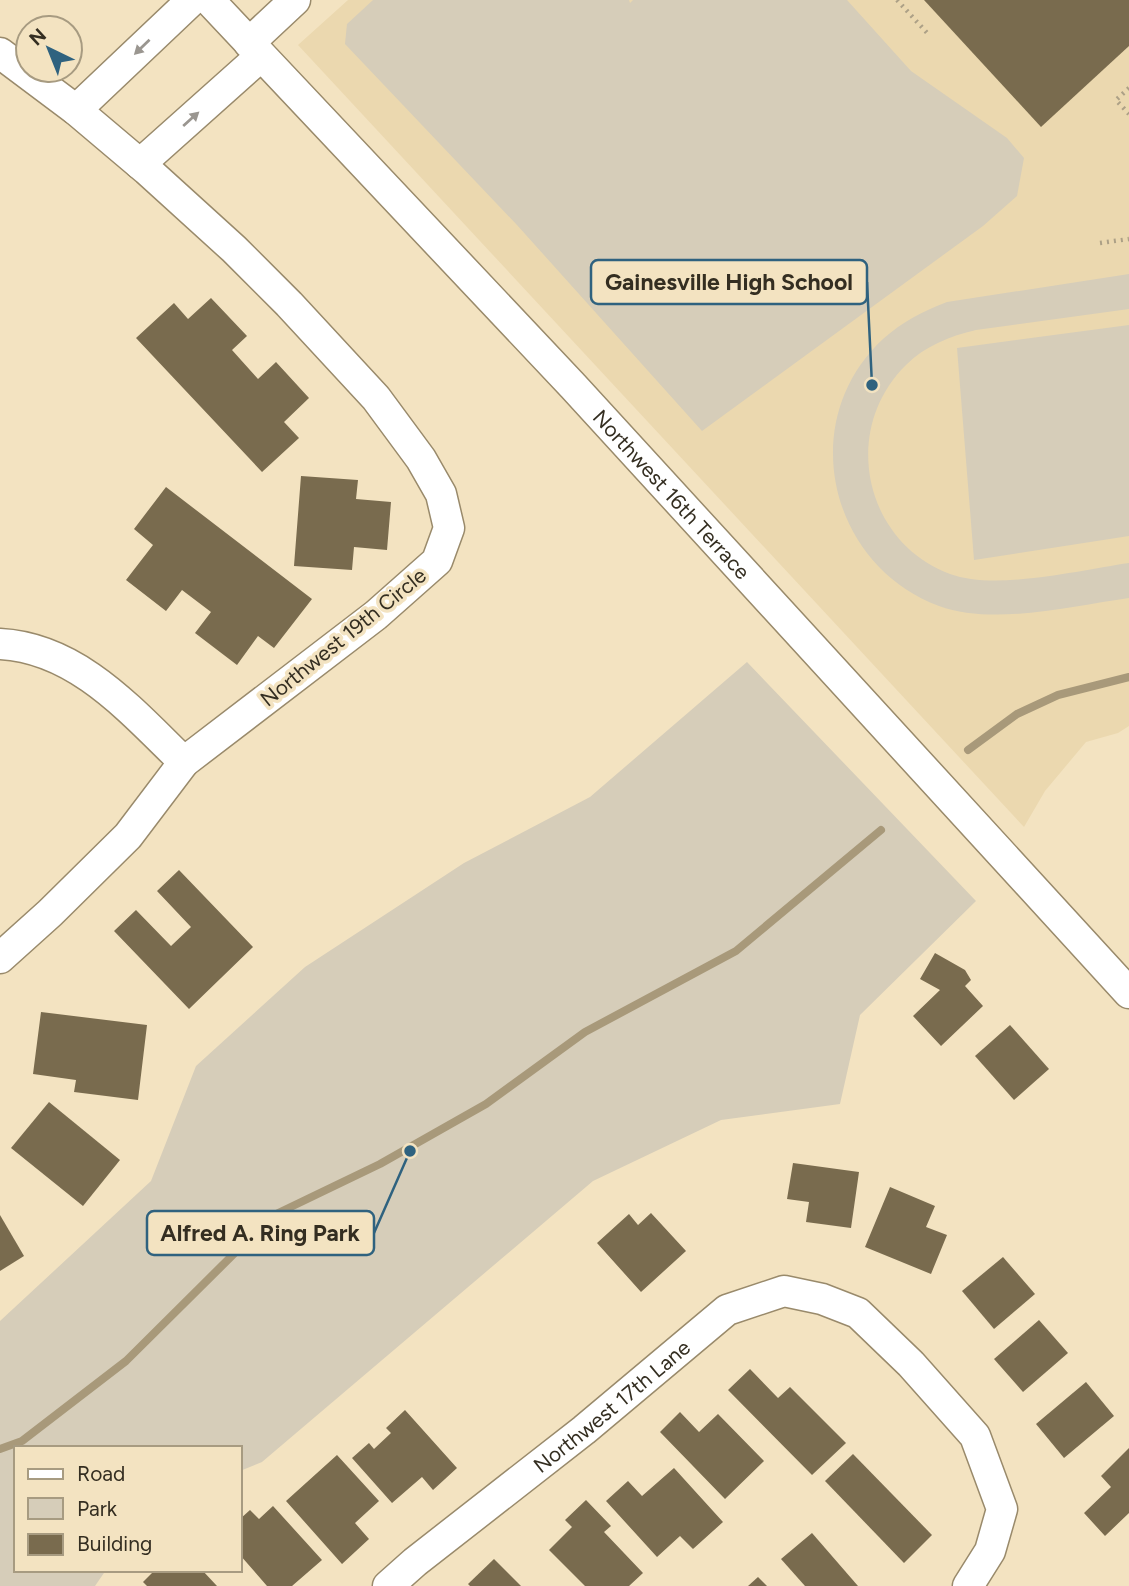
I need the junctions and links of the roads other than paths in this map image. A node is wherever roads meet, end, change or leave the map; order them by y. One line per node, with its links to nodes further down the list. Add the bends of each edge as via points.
1 (192, 0): 6 (street, one-way to 6)
2 (208, 0): 4 (street, Northwest 16th Terrace)
3 (295, 0): 4 (street)
4 (255, 50): 7 (street, one-way to 4); 11 (street, Northwest 16th Terrace, via 573,386)
5 (0, 53): 6 (street, Northwest 19th Circle)
6 (76, 110): 7 (street, Northwest 19th Circle)
7 (140, 164): 9 (street, Northwest 19th Circle, via 234,248 376,398 441,494 449,528 437,561)
8 (0, 644): 9 (street, via 54,656 102,684)
9 (184, 762): 10 (street, Northwest 19th Circle, via 128,835)
10 (0, 958)
11 (1129, 993)
12 (388, 1586): 13 (street, Northwest 17th Lane, via 727,1310 784,1291 858,1313 975,1436 1002,1509 990,1550)
13 (968, 1586)

